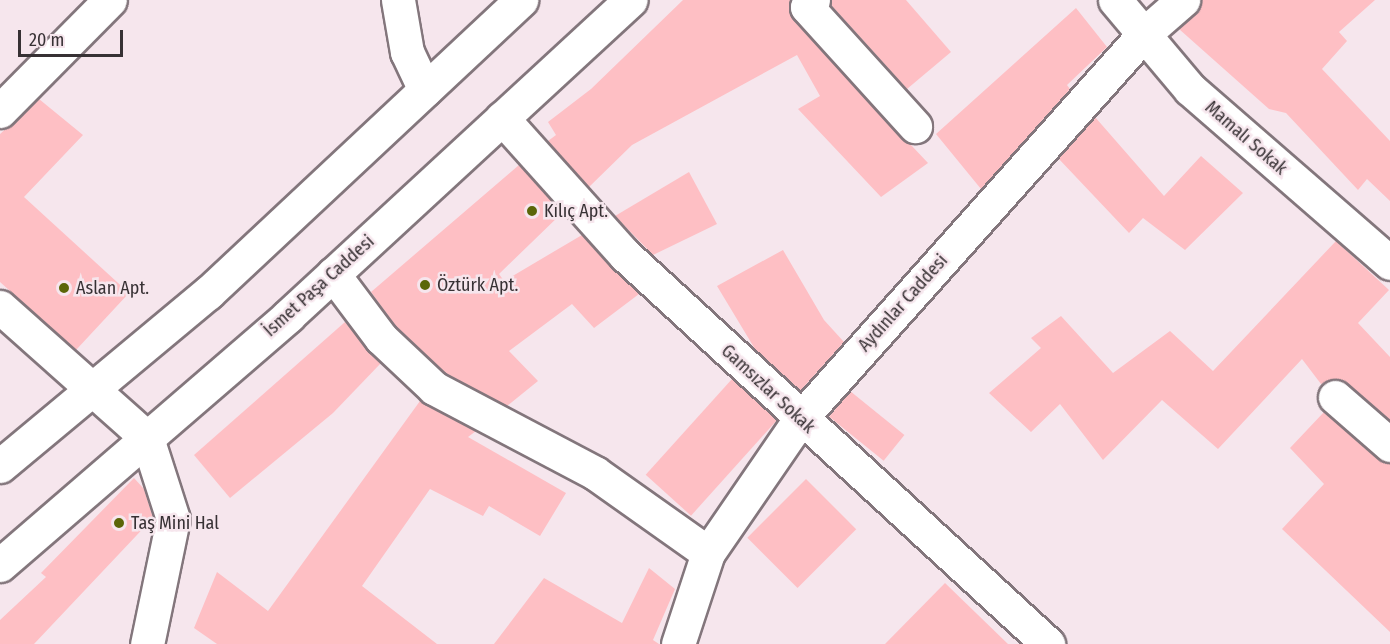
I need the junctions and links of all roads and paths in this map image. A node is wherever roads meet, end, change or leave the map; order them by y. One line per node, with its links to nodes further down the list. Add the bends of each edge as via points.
1 (110, 0): 10 (main road)
2 (398, 0): 9 (main road, via 407,52)
3 (521, 0): 9 (main road)
4 (631, 0): 11 (main road, İsmet Paşa Caddesi)
5 (813, 0): 12 (main road, via 807,7)
6 (1115, 0): 8 (main road, Mamalı Sokak)
7 (1184, 0): 8 (main road, Aydınlar Caddesi)
8 (1144, 34): 13 (main road, Mamalı Sokak, via 1190,89); 18 (main road, Aydınlar Caddesi)
9 (425, 90): 16 (main road, via 208,293)
10 (0, 111)
11 (502, 118): 14 (main road, İsmet Paşa Caddesi); 18 (main road, Gamsızlar Sokak, via 625,255)
12 (915, 126)
13 (1390, 263)
14 (333, 274): 19 (main road, İsmet Paşa Caddesi); 22 (main road, via 381,338 434,388 595,474)
15 (0, 307): 16 (main road)
16 (93, 389): 19 (main road); 21 (main road)
17 (1335, 397): 20 (main road)
18 (800, 419): 22 (main road, Aydınlar Caddesi); 26 (main road, Gamsızlar Sokak)
19 (147, 438): 23 (main road, İsmet Paşa Caddesi); 24 (main road, via 173,519)
20 (1390, 446)
21 (0, 466)
22 (708, 553): 25 (main road, Aydınlar Caddesi)
23 (0, 565)
24 (152, 643)
25 (678, 644)
26 (1048, 644)

